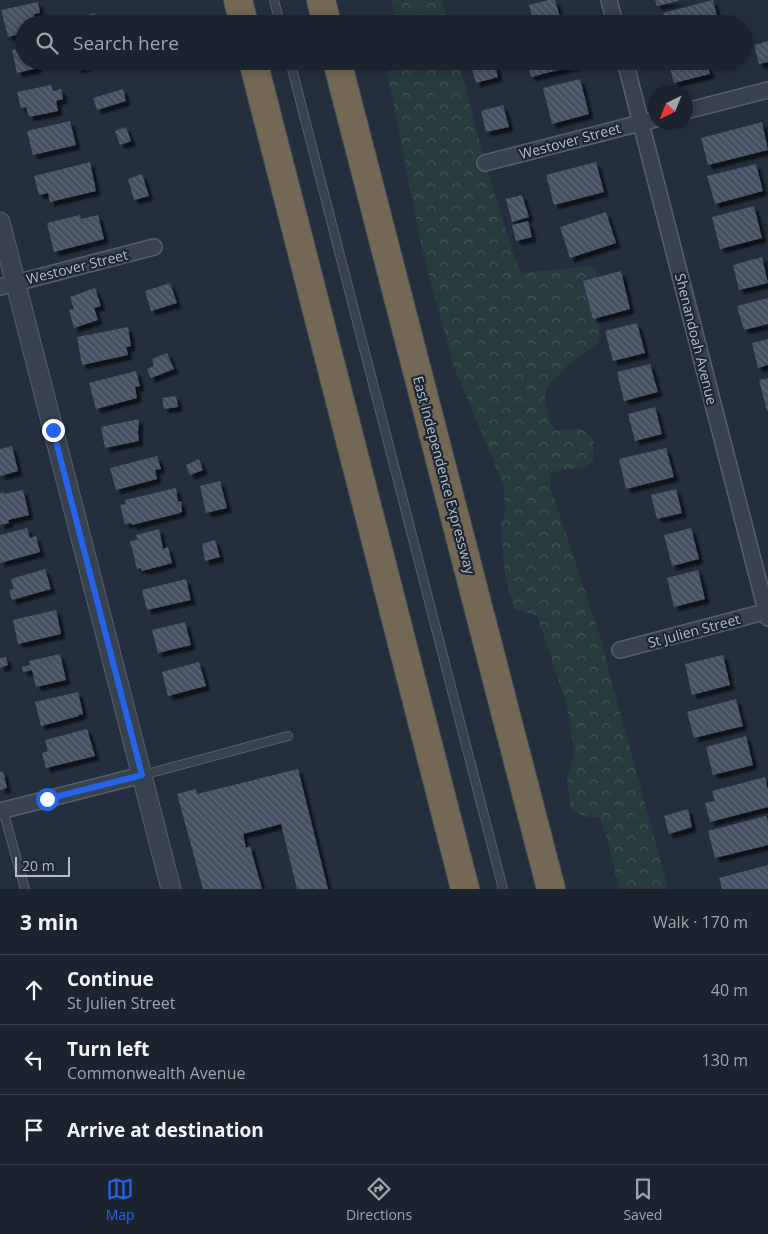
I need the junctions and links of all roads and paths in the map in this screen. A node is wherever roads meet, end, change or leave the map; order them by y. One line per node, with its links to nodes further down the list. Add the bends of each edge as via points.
1 (238, 0): 5 (highway)
2 (274, 0): 6 (lane)
3 (321, 0): 7 (highway)
4 (609, 0): 8 (street)
5 (242, 15)
6 (278, 15)
7 (325, 15)
8 (613, 15)
9 (256, 70): 28 (highway)
10 (292, 70): 29 (lane)
11 (339, 70): 30 (highway, East Independence Expressway)
12 (628, 70): 15 (street, Shenandoah Avenue)
13 (768, 90): 14 (street)
14 (693, 109)
15 (648, 121): 17 (street, Westover Street)
16 (650, 130): 21 (street, Shenandoah Avenue)
17 (485, 163)
18 (0, 222): 20 (street)
19 (154, 247): 20 (street, Westover Street)
20 (8, 285): 24 (street)
21 (768, 614): 22 (street, St Julien Street)
22 (620, 650)
23 (288, 736): 24 (lane)
24 (142, 775): 25 (street); 27 (street)
25 (2, 811): 26 (lane)
26 (25, 889)
27 (171, 889)
28 (465, 889)
29 (503, 889)
30 (551, 889)

